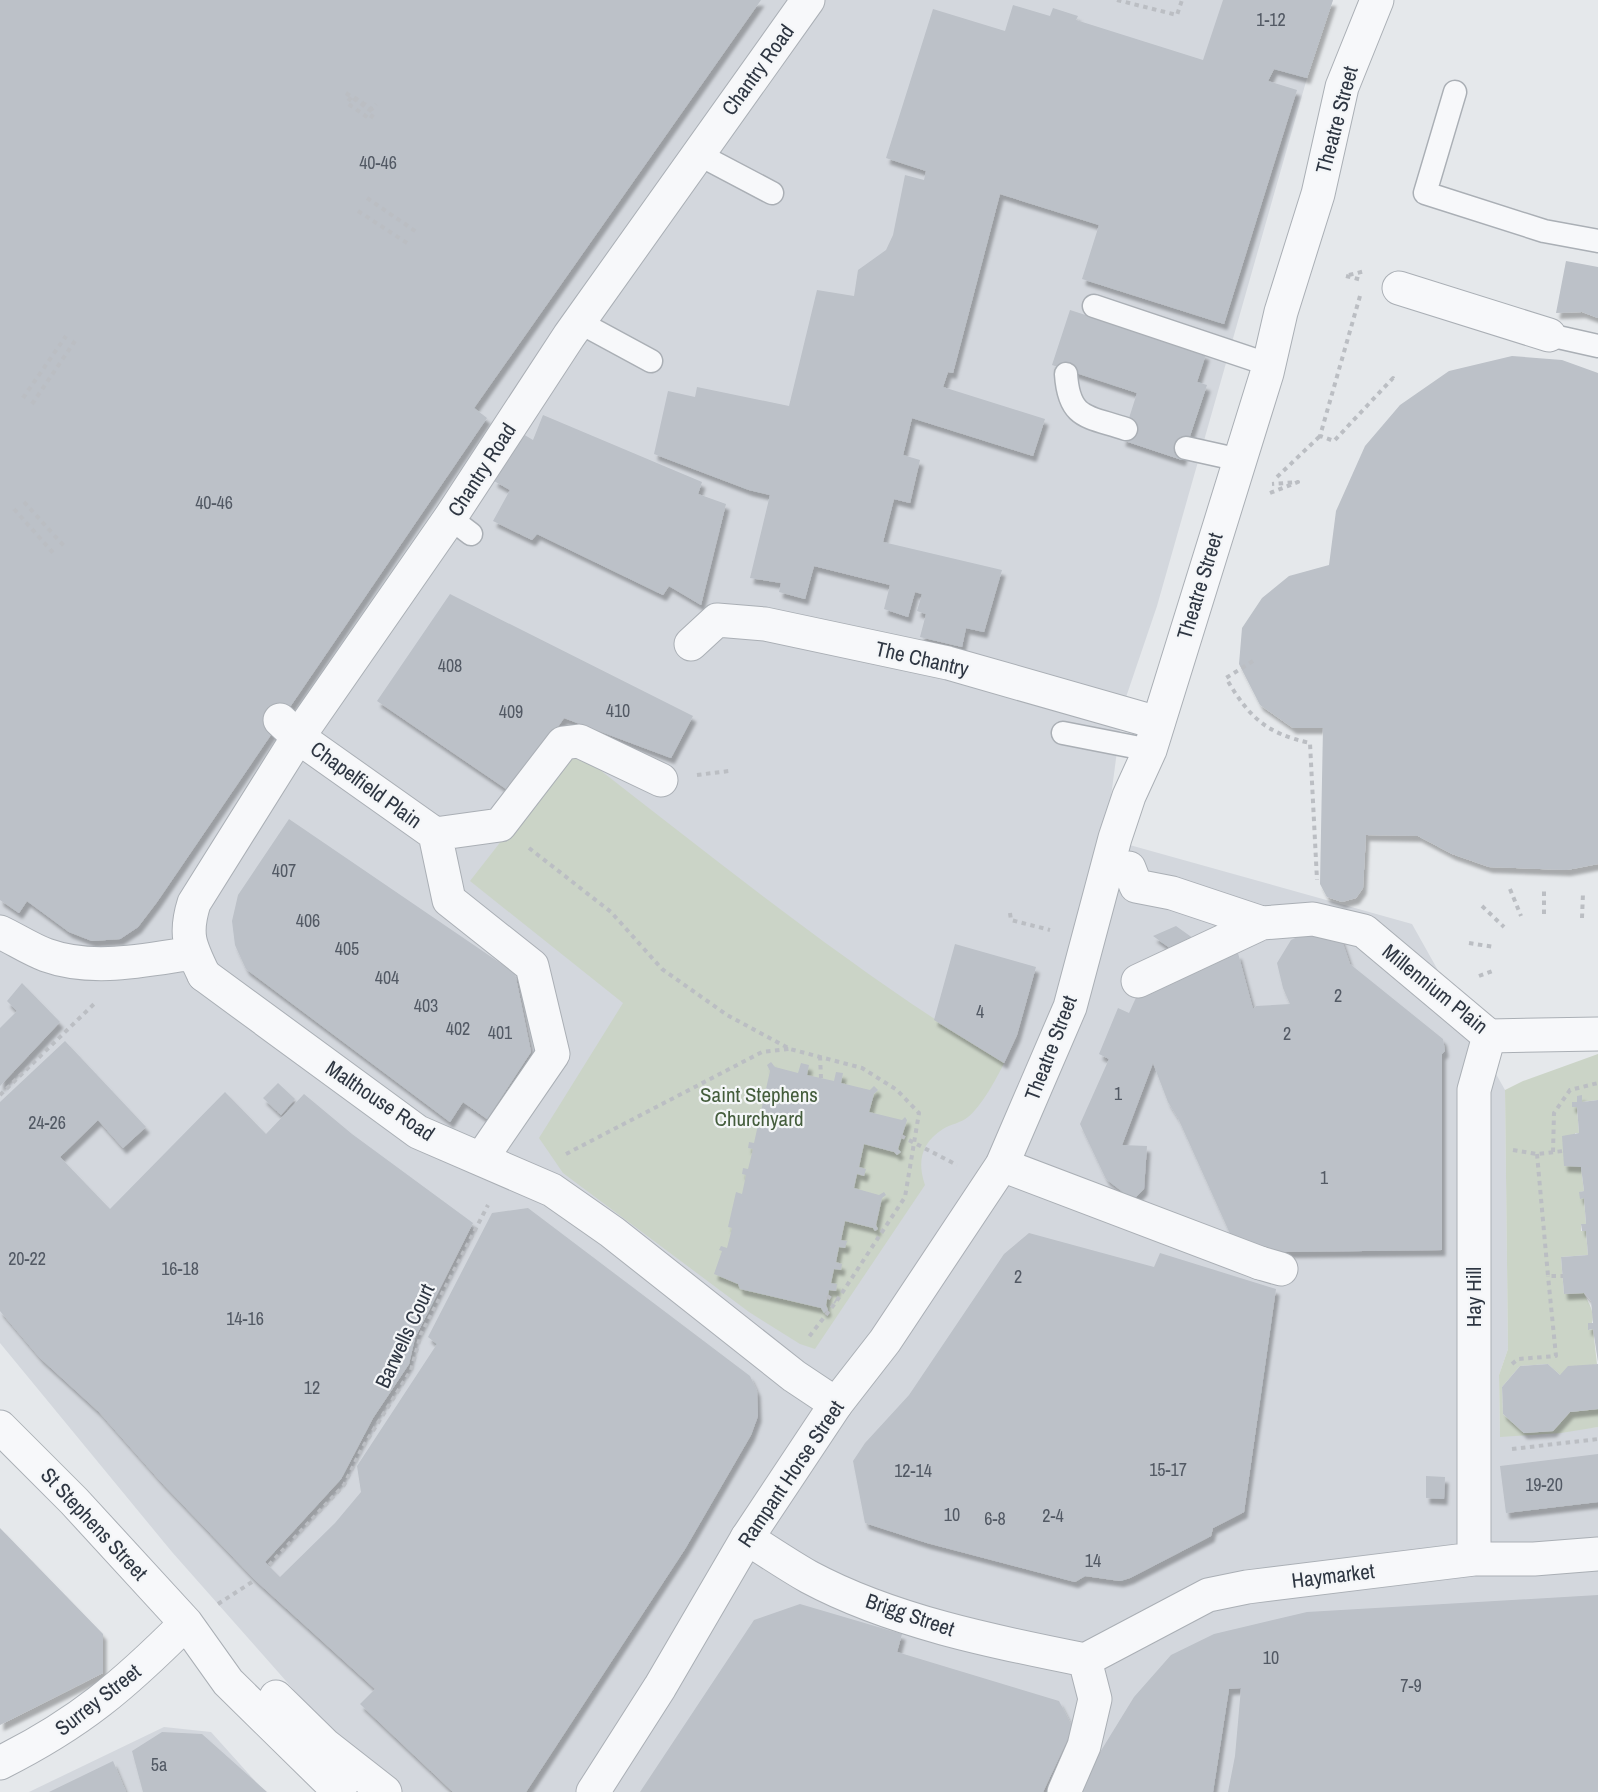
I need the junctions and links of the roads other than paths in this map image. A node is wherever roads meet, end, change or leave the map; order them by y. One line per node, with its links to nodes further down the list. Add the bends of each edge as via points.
1 (808, 0): 4 (street, Chantry Road)
2 (1377, 0): 13 (street, Theatre Street, via 1342,87 1318,194 1281,312)
3 (1455, 92): 6 (lane, via 1425,194 1544,231)
4 (698, 154): 5 (lane); 9 (street, Chantry Road)
5 (772, 193)
6 (1598, 241)
7 (1386, 278): 10 (street)
8 (1094, 306): 13 (lane)
9 (579, 322): 12 (lane); 19 (street, Chantry Road, via 461,526)
10 (1549, 335): 11 (lane)
11 (1598, 346)
12 (651, 361)
13 (1270, 365): 17 (street, Theatre Street)
14 (1065, 374): 15 (lane, via 1067,396 1078,413)
15 (1126, 429)
16 (1186, 448): 17 (lane)
17 (1240, 460): 21 (street, Theatre Street)
18 (691, 644): 21 (street, The Chantry, via 717,620 765,624 948,663)
19 (289, 728): 23 (street, Chapelfield Plain); 27 (street, Chantry Road, via 194,903 187,926)
20 (1064, 733): 21 (lane)
21 (1154, 736): 32 (street, Theatre Street, via 1115,838 1070,1007)
22 (661, 780): 23 (street, via 579,741 563,743 500,825)
23 (435, 834): 31 (street, via 449,900 532,966 554,1054)
24 (1129, 868): 25 (street, Millennium Plain, via 1136,886 1172,893)
25 (1262, 923): 28 (street, Millennium Plain); 30 (street, Millennium Plain, via 1316,912 1364,931)
26 (0, 932): 27 (street, via 46,955 80,963)
27 (199, 964): 31 (street, Malthouse Road, via 418,1132)
28 (1138, 981)
29 (1598, 1034): 30 (street, Millennium Plain)
30 (1489, 1036): 38 (street, Hay Hill, via 1474,1090)
31 (481, 1159): 34 (street, Malthouse Road, via 552,1191 612,1232 794,1376)
32 (997, 1175): 33 (street, via 1142,1231); 34 (street, Rampant Horse Street, via 885,1341)
33 (1270, 1266)
34 (836, 1404): 36 (street, Rampant Horse Street)
35 (0, 1427): 39 (street, St Stephens Street)
36 (747, 1538): 40 (street, Brigg Street, via 810,1577 883,1608 996,1643); 44 (street, Rampant Horse Street)
37 (1598, 1554): 38 (street, Haymarket)
38 (1474, 1560): 40 (street, Haymarket, via 1208,1595)
39 (186, 1623): 41 (street, Surrey Street, via 103,1701 43,1741); 42 (street, St Stephens Street, via 228,1682); 43 (street, St Stephens Street, via 244,1667 325,1744)
40 (1085, 1660): 45 (street, via 1095,1699 1084,1746)
41 (0, 1763)
42 (339, 1792)
43 (385, 1792)
44 (593, 1792)
45 (1064, 1792)

